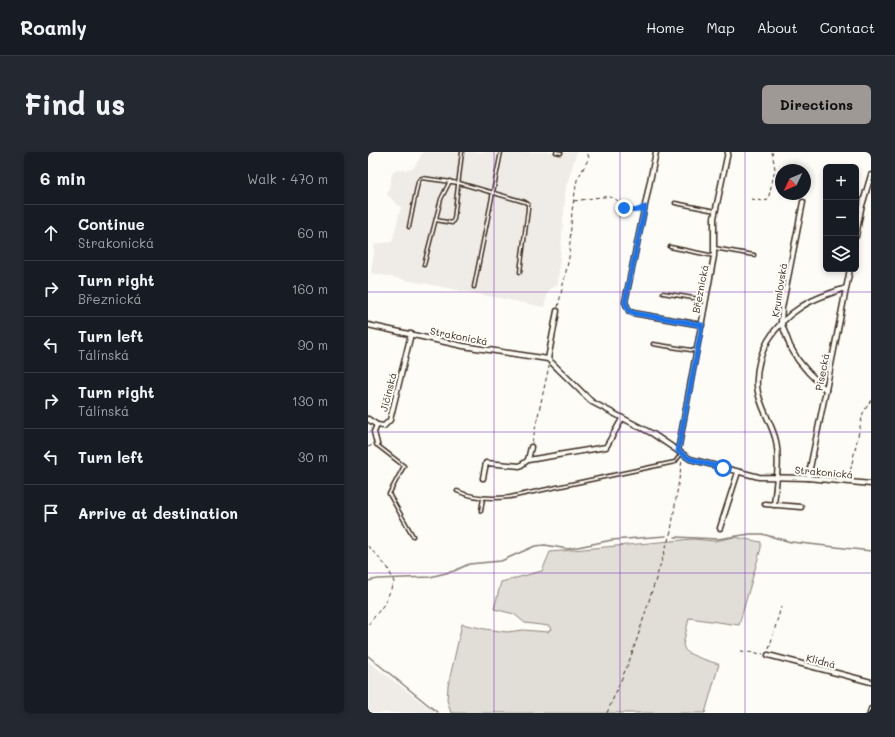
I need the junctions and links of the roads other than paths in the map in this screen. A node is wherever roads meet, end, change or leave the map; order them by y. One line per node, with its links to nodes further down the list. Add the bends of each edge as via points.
1 (462, 152): 9 (lane)
2 (501, 152): 10 (lane)
3 (556, 152): 6 (lane)
4 (656, 152): 31 (street, via 626,307 633,313)
5 (728, 152): 13 (street, Březnická)
6 (561, 153)
7 (871, 175): 15 (street)
8 (450, 181): 9 (lane); 14 (lane, via 441,199); 16 (lane, via 422,178 419,180)
9 (459, 183): 10 (lane); 14 (lane, via 452,223)
10 (493, 192): 22 (lane, via 528,204); 24 (lane)
11 (803, 202): 29 (street, Krumlovská)
12 (675, 203): 13 (lane)
13 (716, 211): 18 (street, Březnická)
14 (436, 220): 21 (lane)
15 (859, 220)
16 (409, 227)
17 (670, 247): 20 (lane)
18 (714, 248): 19 (lane); 20 (street, Březnická)
19 (754, 255)
20 (714, 256): 27 (street, Březnická)
21 (424, 265)
22 (520, 272)
23 (849, 272): 25 (street, Písecká)
24 (474, 287)
25 (846, 288): 29 (street, via 801,306); 36 (street, Písecká)
26 (663, 293): 27 (lane)
27 (706, 300): 31 (street, Březnická)
28 (557, 311): 35 (street)
29 (781, 322): 36 (street, Krumlovská, via 798,360); 45 (street, via 772,333 760,358 757,387 775,439)
30 (368, 325): 32 (street, Strakonická)
31 (702, 325): 34 (street, Březnická)
32 (411, 334): 35 (street, Strakonická, via 463,346); 39 (street, Jičínská, via 390,420 384,426)
33 (653, 344): 34 (lane)
34 (697, 351): 42 (street, Březnická)
35 (548, 359): 38 (street, Strakonická, via 592,402)
36 (826, 390): 47 (street, Písecká)
37 (368, 419): 39 (street)
38 (622, 419): 42 (street, Strakonická, via 653,434); 43 (street, via 606,447)
39 (377, 425): 40 (street, Jičínská, via 374,432)
40 (376, 444): 56 (lane, via 404,466 389,494)
41 (531, 447): 43 (street)
42 (681, 453): 44 (street, Strakonická, via 690,459); 50 (lane, via 678,460 670,463 510,497)
43 (528, 460): 46 (street, via 520,466 486,463)
44 (738, 472): 45 (street, Strakonická, via 759,477); 55 (street)
45 (777, 477): 47 (street, Strakonická); 52 (street)
46 (483, 478)
47 (808, 478): 48 (street, Strakonická)
48 (871, 484)
49 (457, 491): 50 (lane)
50 (483, 498): 54 (lane)
51 (765, 504): 52 (street)
52 (774, 504): 53 (street)
53 (801, 508)
54 (481, 511)
55 (720, 528)
56 (413, 536)
57 (768, 655): 58 (street, Klidná)
58 (871, 682)
59 (871, 709): 60 (street)
60 (870, 713)

